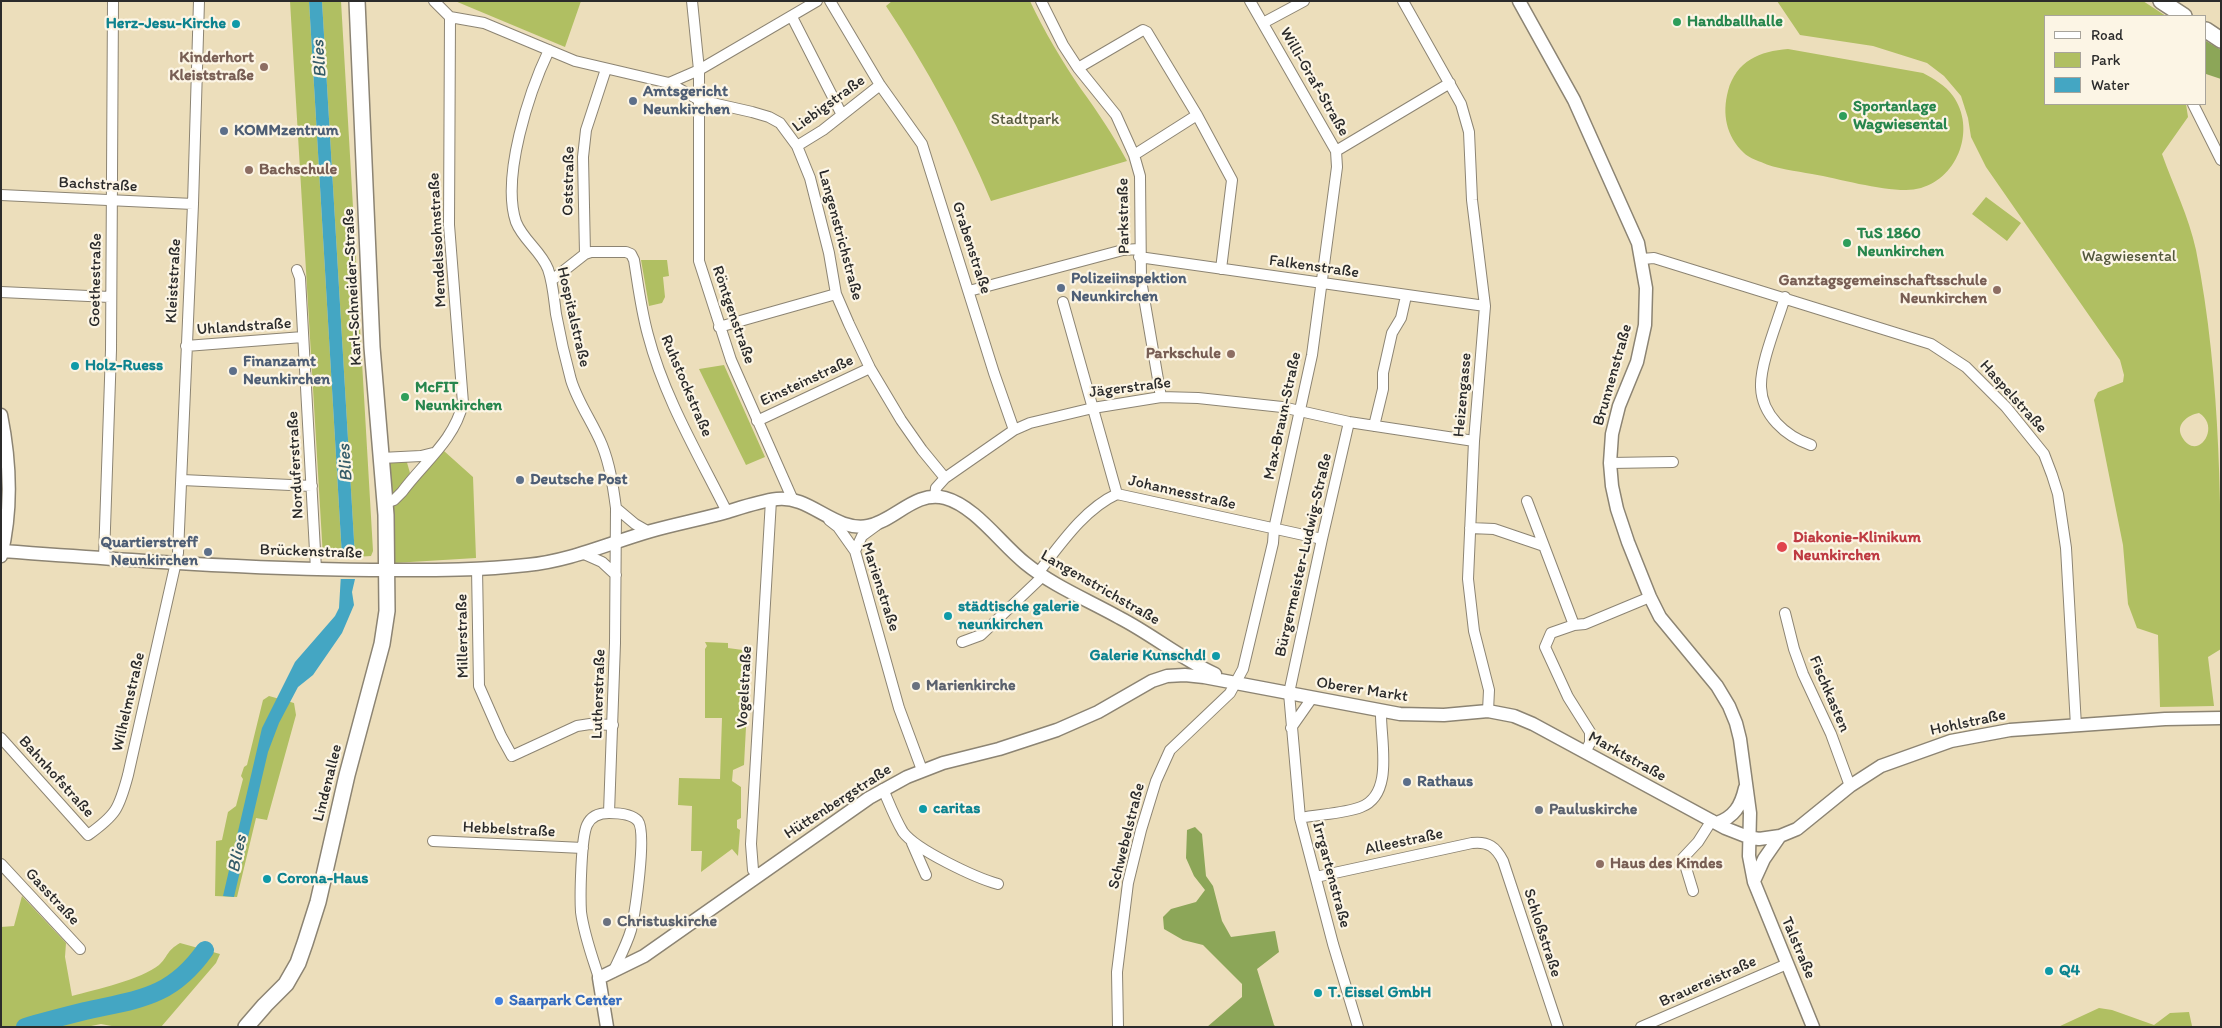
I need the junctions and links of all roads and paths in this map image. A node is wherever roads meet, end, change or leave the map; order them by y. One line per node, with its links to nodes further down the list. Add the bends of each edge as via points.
1 (114, 1): 36 (street, Goethestraße)
2 (199, 1): 37 (street, Kleiststraße)
3 (357, 1): 69 (main road, Karl-Schneider-Straße)
4 (434, 1): 15 (street)
5 (692, 1): 23 (street, Röntgenstraße)
6 (817, 1): 16 (street)
7 (830, 1): 26 (street, Grabenstraße)
8 (1041, 1): 21 (street, Parkstraße)
9 (1250, 1): 17 (street, Willi-Graf-Straße)
10 (1304, 1): 17 (street)
11 (1403, 1): 25 (street, Heizengasse)
12 (1519, 1): 40 (street, Brunnenstraße, via 1574,100)
13 (2161, 1): 14 (main road)
14 (2182, 15)
15 (450, 17): 20 (street, Langenstrichstraße, via 484,23); 67 (street, Mendelssohnstraße, via 450,225 463,402 450,435)
16 (792, 17): 23 (street); 29 (street)
17 (1262, 23): 32 (street, Willi-Graf-Straße)
18 (2207, 31): 19 (main road)
19 (2221, 40)
20 (549, 50): 22 (street, Langenstrichstraße); 43 (street, Hospitalstraße, via 523,118 512,197 516,222 547,267)
21 (1078, 68): 30 (street, via 1145,30); 33 (street, Parkstraße, via 1116,116)
22 (606, 69): 24 (street, Langenstrichstraße); 39 (street, Oststraße, via 586,130 583,157)
23 (699, 70): 24 (street); 27 (street, Röntgenstraße)
24 (669, 83): 27 (street, Langenstrichstraße)
25 (1450, 83): 32 (street); 52 (street, Heizengasse, via 1461,104 1469,132 1472,200)
26 (880, 85): 29 (street, Liebigstraße); 45 (street, Grabenstraße, via 922,144)
27 (699, 100): 31 (street, Langenstrichstraße, via 769,117 780,123); 53 (street, Röntgenstraße, via 699,261)
28 (2194, 105): 34 (street)
29 (842, 115): 31 (street, Liebigstraße)
30 (1197, 116): 33 (street); 41 (street, via 1232,180)
31 (797, 146): 47 (street, Langenstrichstraße, via 819,210)
32 (1336, 151): 44 (street, Max-Braun-Straße, via 1337,167)
33 (1134, 155): 38 (street, Parkstraße, via 1140,176)
34 (2221, 160)
35 (1, 195): 36 (street, Bachstraße)
36 (113, 201): 37 (street, Bachstraße); 49 (street, Goethestraße)
37 (193, 204): 55 (street, Kleiststraße)
38 (1139, 253): 41 (street, Falkenstraße); 45 (street, Falkenstraße, via 1123,250); 57 (street, Parkstraße)
39 (585, 254): 43 (street); 82 (street, Ruhstockstraße, via 631,254 658,367)
40 (1642, 258): 50 (street, Haspelstraße, via 1654,258); 71 (street, Brunnenstraße, via 1646,288 1645,325 1637,362 1619,406 1612,434)
41 (1221, 269): 44 (street, Falkenstraße)
42 (297, 270): 54 (street, Norduferstraße)
43 (552, 280): 81 (street, Hospitalstraße, via 563,350 572,382 608,461)
44 (1323, 283): 48 (street, Falkenstraße); 59 (street, Max-Braun-Straße)
45 (969, 291): 64 (street, Grabenstraße)
46 (1, 292): 49 (street)
47 (836, 294): 53 (street); 56 (street, Langenstrichstraße)
48 (1406, 296): 52 (street, Falkenstraße); 63 (street, via 1384,365 1383,389)
49 (110, 297): 94 (street, Goethestraße)
50 (1785, 297): 66 (street, via 1761,388 1769,413 1778,425 1788,434); 114 (street, Haspelstraße, via 1918,339 1948,354 1966,367 2006,407 2044,454 2058,494 2066,548)
51 (1063, 302): 58 (street)
52 (1485, 306): 65 (street, Heizengasse)
53 (719, 328): 61 (street, Röntgenstraße)
54 (303, 338): 55 (street, Uhlandstraße); 74 (street, Norduferstraße)
55 (186, 346): 73 (street, Kleiststraße)
56 (870, 368): 61 (street, Einsteinstraße); 72 (street, Langenstrichstraße, via 901,420)
57 (1160, 397): 58 (street, Jägerstraße); 59 (street, Jägerstraße, via 1226,401)
58 (1093, 408): 64 (street, Jägerstraße, via 1042,419); 75 (street)
59 (1301, 411): 62 (street, Jägerstraße); 86 (street, Max-Braun-Straße)
60 (1, 415): 68 (street)
61 (757, 421): 77 (street, Röntgenstraße)
62 (1350, 422): 63 (street, Jägerstraße); 88 (street, Bürgermeister-Ludwig-Straße)
63 (1374, 426): 65 (street, Jägerstraße)
64 (1014, 430): 72 (street, Jägerstraße)
65 (1474, 441): 85 (street, Heizengasse)
66 (1811, 444)
67 (434, 453): 69 (street); 80 (street, Mendelssohnstraße, via 394,500)
68 (4, 457): 92 (street, via 8,497)
69 (380, 458): 80 (main road, Karl-Schneider-Straße)
70 (1673, 462): 71 (street)
71 (1610, 463): 101 (street, Brunnenstraße, via 1617,509)
72 (945, 478): 76 (street, Jägerstraße, via 936,488)
73 (182, 480): 74 (street); 95 (street, Kleiststraße)
74 (312, 486): 97 (street, Norduferstraße)
75 (1117, 494): 86 (street, Johannesstraße); 99 (street, Johannesstraße, via 1106,499 1079,524)
76 (935, 497): 84 (street, via 919,500); 99 (street, Langenstrichstraße, via 947,498 967,510)
77 (792, 498): 78 (street); 83 (street, Marienstraße)
78 (771, 500): 82 (street); 133 (street, Vogelstraße, via 750,844 753,870)
79 (1527, 501): 90 (street)
80 (384, 503): 98 (main road, Karl-Schneider-Straße)
81 (616, 508): 87 (street); 89 (street, Hospitalstraße)
82 (727, 512): 87 (street)
83 (821, 513): 84 (street, via 860,526); 91 (street, Marienstraße, via 838,527)
84 (882, 522): 91 (street, via 862,536)
85 (1470, 528): 90 (street, via 1494,529); 111 (street, Heizengasse, via 1468,592 1489,690)
86 (1274, 529): 88 (street, Johannesstraße); 107 (street, Max-Braun-Straße, via 1244,669)
87 (649, 532): 89 (street)
88 (1322, 539): 108 (street, Bürgermeister-Ludwig-Straße)
89 (616, 543): 93 (street, Brückenstraße); 100 (street, Lutherstraße)
90 (1544, 546): 103 (street)
91 (855, 551): 118 (street, Marienstraße, via 899,708)
92 (2, 553): 94 (street, Brückenstraße)
93 (584, 554): 96 (street, Brückenstraße, via 526,566); 100 (street, via 602,562)
94 (104, 558): 95 (street, Brückenstraße)
95 (177, 562): 97 (street, Brückenstraße); 125 (street, Wilhelmstraße, via 124,793 111,818)
96 (477, 568): 98 (street, Brückenstraße); 113 (street, Millerstraße, via 479,686 512,756 577,726)
97 (320, 569): 98 (street, Brückenstraße)
98 (388, 570): 143 (main road, Lindenallee, via 382,644 318,902 298,963)
99 (1041, 574): 104 (street, Johannesstraße, via 982,635); 105 (street, Langenstrichstraße)
100 (616, 575): 113 (street, Lutherstraße)
101 (1650, 597): 103 (street, via 1585,624); 119 (street, Brunnenstraße, via 1666,626 1717,686 1729,706 1740,739)
102 (1785, 613): 120 (street, Fischkasten, via 1802,674 1831,734)
103 (1574, 625): 117 (street, via 1551,633 1545,647 1568,697 1590,732 1590,743)
104 (962, 642)
105 (1177, 653): 106 (street); 107 (street, Langenstrichstraße)
106 (1167, 676): 107 (street, Hüttenbergstraße, via 1185,675); 118 (street, Hüttenbergstraße, via 1057,730)
107 (1234, 682): 108 (street, Oberer Markt); 147 (street, Schwebelstraße, via 1223,700 1170,750 1156,781 1128,883 1117,972)
108 (1289, 694): 109 (street, Oberer Markt); 115 (street, Irrgartenstraße)
109 (1312, 698): 110 (street, Oberer Markt); 115 (street)
110 (1381, 711): 111 (street, Oberer Markt, via 1422,715); 123 (street, via 1384,763 1376,796 1360,808)
111 (1488, 711): 117 (street, Marktstraße, via 1533,724)
112 (2221, 718): 114 (street, Hohlstraße)
113 (613, 725): 122 (street, Lutherstraße)
114 (2076, 726): 120 (street, Hohlstraße, via 2010,730 1951,741 1881,766)
115 (1291, 728): 123 (street, Irrgartenstraße)
116 (1, 738): 125 (street, Bahnhofstraße)
117 (1585, 752): 124 (street, Marktstraße)
118 (922, 770): 121 (street, Hüttenbergstraße)
119 (1747, 782): 124 (street, Brunnenstraße, via 1732,816); 127 (street, Brunnenstraße)
120 (1850, 786): 126 (street, Hohlstraße, via 1797,829)
121 (883, 790): 128 (street, via 900,826); 133 (street, Hüttenbergstraße)
122 (609, 813): 130 (street, via 599,814 590,820); 141 (street, via 637,820 641,832 638,889 631,932)
123 (1300, 818): 135 (street, Irrgartenstraße)
124 (1715, 822): 127 (street, Marktstraße); 138 (street, via 1683,858)
125 (88, 835)
126 (1780, 836): 127 (street, Hohlstraße); 136 (street, via 1764,858)
127 (1748, 837): 136 (street, Talstraße)
128 (911, 840): 134 (street); 137 (street, via 935,856)
129 (433, 841): 130 (street, Hebbelstraße)
130 (583, 848): 142 (street, via 581,912)
131 (1496, 849): 135 (street, Alleestraße, via 1485,843 1472,843); 149 (street, Schloßstraße)
132 (1, 864): 139 (street, Gasstraße)
133 (758, 875): 141 (street, Hüttenbergstraße, via 644,956)
134 (926, 875)
135 (1316, 877): 148 (street, Irrgartenstraße)
136 (1754, 882): 140 (street, Talstraße)
137 (998, 884)
138 (1693, 891)
139 (80, 949)
140 (1787, 964): 150 (street, Brauereistraße); 151 (street, Talstraße)
141 (613, 972): 142 (street, Hüttenbergstraße)
142 (598, 978): 146 (street)
143 (276, 996): 144 (main road, Lindenallee); 145 (main road, Lindenallee)
144 (246, 1027)
145 (257, 1027)
146 (607, 1027)
147 (1118, 1027)
148 (1358, 1027)
149 (1558, 1027)
150 (1641, 1027)
151 (1813, 1027)

